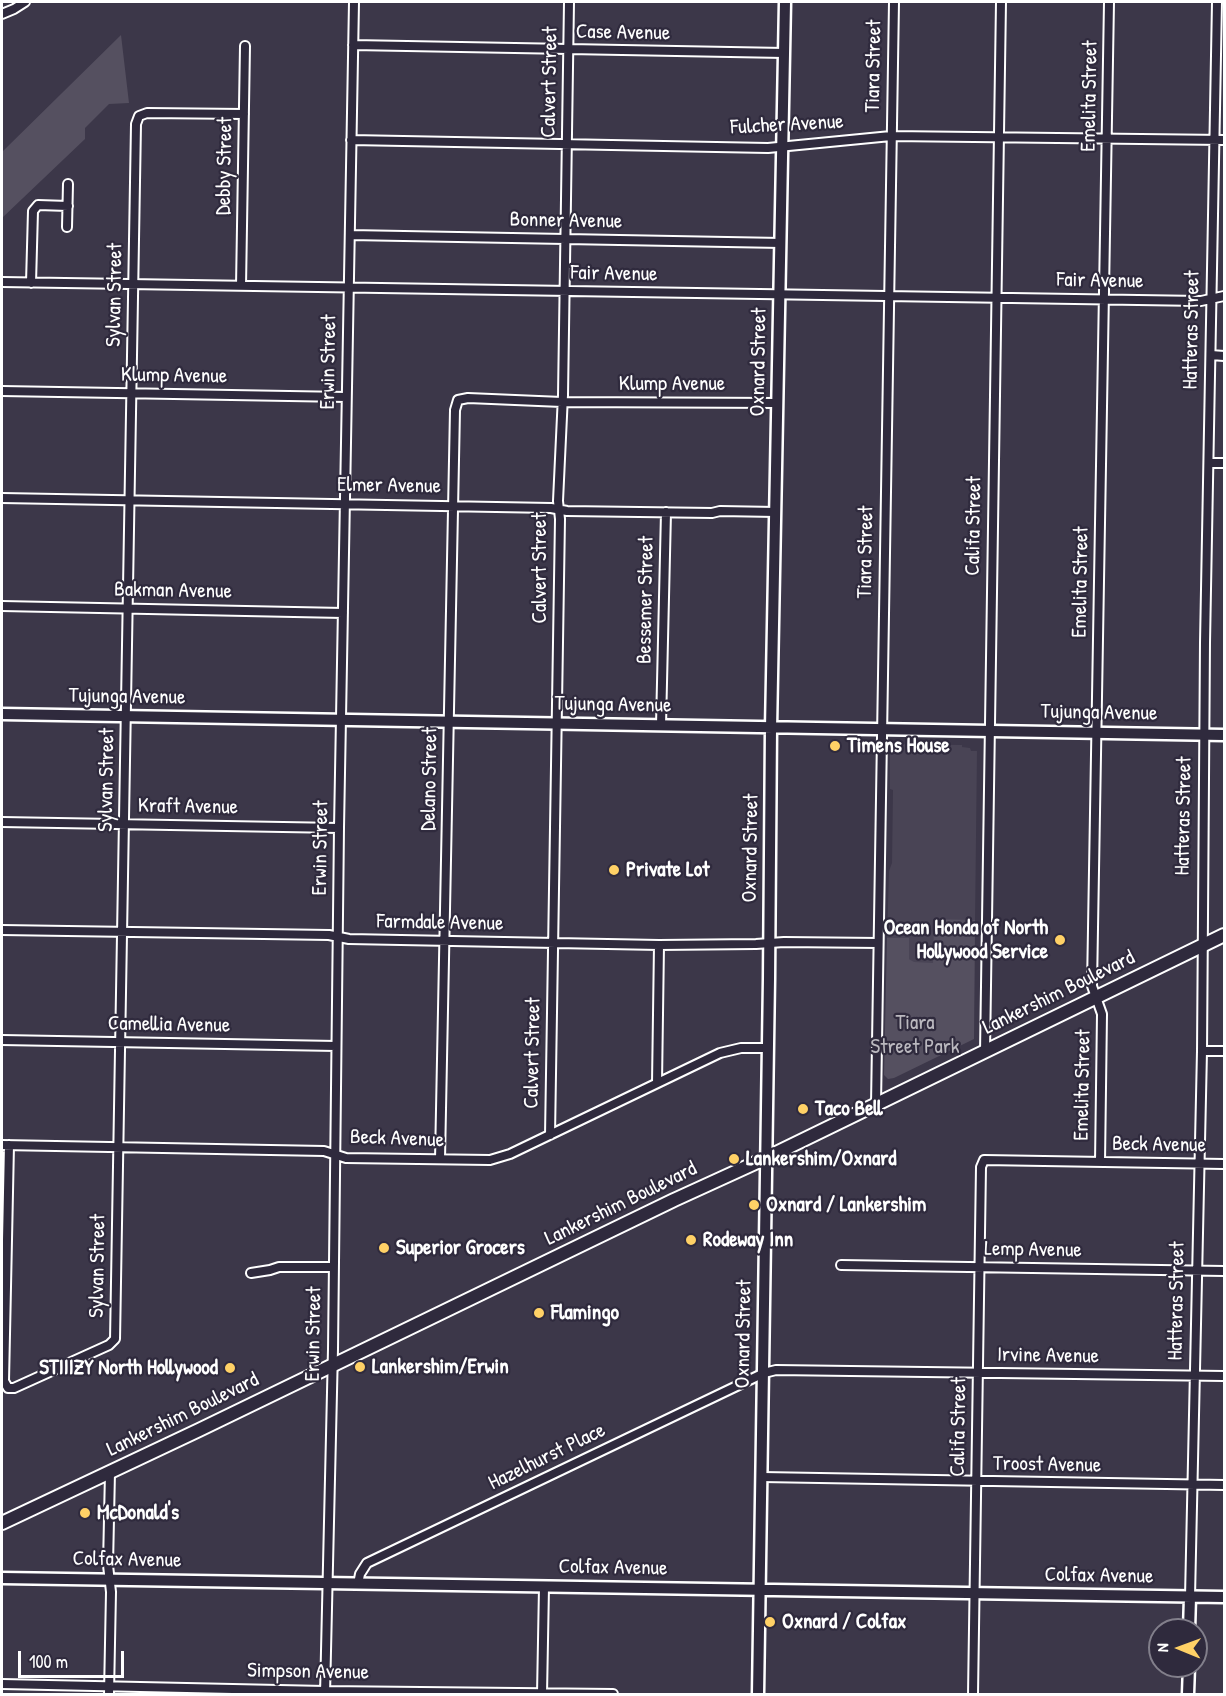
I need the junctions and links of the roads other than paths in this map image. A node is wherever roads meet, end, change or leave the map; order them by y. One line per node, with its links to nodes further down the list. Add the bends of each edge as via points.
1 (24, 2): 9 (street)
2 (354, 2): 11 (street, Erwin Street)
3 (569, 2): 13 (street, Calvert Street)
4 (785, 2): 14 (main road, Oxnard Street)
5 (894, 2): 16 (street, Tiara Street)
6 (1001, 2): 17 (street, Califa Street)
7 (1110, 2): 18 (street, Emelita Street)
8 (1217, 2): 10 (street, Hatteras Street)
9 (2, 14)
10 (1220, 32): 20 (street, Hatteras Street)
11 (353, 45): 13 (street, Case Avenue); 19 (street, Erwin Street)
12 (245, 46): 15 (street, Debby Street)
13 (568, 50): 14 (street, Case Avenue); 22 (street, Calvert Street)
14 (784, 53): 23 (main road, Oxnard Street)
15 (244, 114): 32 (street, Sylvan Street, via 147,112 139,116); 33 (street, Debby Street)
16 (891, 136): 17 (street, Fulcher Avenue); 23 (street, Fulcher Avenue); 37 (street, Tiara Street)
17 (999, 136): 18 (street, Fulcher Avenue); 39 (street, Califa Street)
18 (1107, 138): 20 (street, Fulcher Avenue); 41 (street, Emelita Street)
19 (351, 140): 22 (street, Fulcher Avenue); 27 (street, Erwin Street)
20 (1215, 140): 21 (street, Fulcher Avenue); 40 (street, Hatteras Street)
21 (1224, 140)
22 (567, 145): 23 (street, Fulcher Avenue); 28 (street, Calvert Street)
23 (783, 147): 29 (main road, Oxnard Street)
24 (68, 184): 25 (street)
25 (68, 206): 26 (street); 31 (street, via 39,206 33,210)
26 (67, 227)
27 (350, 235): 28 (street, Bonner Avenue); 34 (street, Erwin Street)
28 (565, 239): 29 (street, Bonner Avenue); 35 (street, Calvert Street)
29 (781, 243): 36 (main road, Oxnard Street)
30 (2, 282): 31 (street, Fair Avenue)
31 (31, 283): 32 (street, Fair Avenue)
32 (133, 284): 33 (street, Fair Avenue); 45 (street, Sylvan Street)
33 (241, 286): 34 (street, Fair Avenue)
34 (349, 287): 35 (street, Fair Avenue); 46 (street, Erwin Street)
35 (565, 292): 36 (street, Fair Avenue); 48 (street, Calvert Street)
36 (780, 295): 37 (street, Fair Avenue); 49 (main road, Oxnard Street)
37 (888, 296): 39 (street, Fair Avenue); 69 (street, Tiara Street)
38 (1224, 296): 40 (street, Fair Avenue)
39 (996, 297): 41 (street, Fair Avenue); 70 (street, Califa Street)
40 (1212, 298): 41 (street, Fair Avenue); 42 (street, Hatteras Street)
41 (1104, 299): 71 (street, Emelita Street)
42 (1211, 355): 43 (street); 50 (street, Hatteras Street)
43 (1224, 356)
44 (2, 391): 45 (street, Klump Avenue)
45 (131, 393): 46 (street, Klump Avenue); 53 (street, Sylvan Street)
46 (346, 397): 54 (street, Erwin Street)
47 (458, 399): 48 (street, Klump Avenue); 55 (street, Delano Street)
48 (562, 402): 49 (street, Klump Avenue); 56 (street, Calvert Street)
49 (778, 403): 58 (main road, Oxnard Street)
50 (1209, 463): 51 (street); 72 (street, Hatteras Street)
51 (1224, 464)
52 (2, 498): 53 (street, Elmer Avenue)
53 (130, 500): 54 (street, Elmer Avenue); 60 (street, Sylvan Street)
54 (345, 503): 55 (street, Elmer Avenue); 61 (street, Erwin Street)
55 (453, 506): 56 (street, Elmer Avenue); 65 (street, Delano Street)
56 (559, 510): 57 (street, Elmer Avenue); 66 (street, Calvert Street)
57 (666, 512): 58 (street, Elmer Avenue); 67 (street, Bessemer Street)
58 (776, 512): 68 (main road, Oxnard Street)
59 (2, 606): 60 (street, Bakman Avenue)
60 (128, 609): 61 (street, Bakman Avenue); 63 (street, Sylvan Street)
61 (343, 613): 64 (street, Erwin Street)
62 (2, 714): 63 (main road, Tujunga Avenue)
63 (126, 716): 64 (main road, Tujunga Avenue); 75 (street, Sylvan Street)
64 (341, 719): 65 (main road, Tujunga Avenue); 76 (street, Erwin Street)
65 (449, 721): 66 (main road, Tujunga Avenue); 81 (street, Delano Street)
66 (556, 723): 67 (main road, Tujunga Avenue); 82 (street, Calvert Street)
67 (661, 725): 68 (main road, Tujunga Avenue)
68 (771, 728): 69 (main road, Tujunga Avenue); 84 (main road, Oxnard Street)
69 (881, 729): 70 (main road, Tujunga Avenue); 83 (street, Tiara Street)
70 (989, 730): 71 (main road, Tujunga Avenue); 92 (street, Califa Street)
71 (1097, 733): 72 (main road, Tujunga Avenue); 87 (street, Emelita Street, via 1092,986)
72 (1204, 735): 73 (main road, Tujunga Avenue); 86 (street, Hatteras Street)
73 (1224, 735)
74 (2, 822): 75 (street, Kraft Avenue)
75 (124, 824): 76 (street, Kraft Avenue); 78 (street, Sylvan Street)
76 (339, 828): 80 (street, Erwin Street)
77 (2, 930): 78 (street, Farmdale Avenue)
78 (122, 932): 80 (street, Farmdale Avenue); 89 (street, Sylvan Street)
79 (1224, 935): 86 (main road, Lankershim Boulevard)
80 (338, 937): 81 (street, Farmdale Avenue); 90 (street, Erwin Street)
81 (445, 940): 82 (street, Farmdale Avenue); 102 (street, Delano Street)
82 (552, 943): 85 (street, Farmdale Avenue); 97 (street, Calvert Street)
83 (878, 943): 84 (street, Farmdale Avenue); 96 (street, Tiara Street)
84 (770, 944): 85 (street, Farmdale Avenue); 91 (main road, Oxnard Street)
85 (659, 945): 95 (street)
86 (1202, 945): 87 (main road, Lankershim Boulevard); 93 (street, Hatteras Street)
87 (1096, 998): 92 (main road, Lankershim Boulevard); 104 (street, Emelita Street, via 1102,1017)
88 (2, 1040): 89 (street, Camellia Avenue)
89 (121, 1042): 90 (street, Camellia Avenue); 99 (street, Sylvan Street)
90 (336, 1046): 100 (street, Erwin Street)
91 (768, 1048): 95 (street, Beck Avenue, via 720,1053); 101 (main road, Oxnard Street)
92 (985, 1051): 96 (main road, Lankershim Boulevard)
93 (1202, 1051): 94 (street); 105 (street, Hatteras Street)
94 (1224, 1051)
95 (657, 1083): 97 (street, Beck Avenue)
96 (876, 1104): 101 (main road, Lankershim Boulevard)
97 (550, 1135): 102 (street, Beck Avenue, via 490,1160)
98 (5, 1145): 99 (street, Beck Avenue); 99 (street, Sylvan Street, via 4,1381 8,1388 25,1384 115,1339)
99 (119, 1147): 100 (street, Beck Avenue)
100 (334, 1154): 102 (street, Beck Avenue, via 346,1158); 108 (street, Erwin Street)
101 (766, 1158): 113 (main road, Lankershim Boulevard); 114 (main road, Oxnard Street)
102 (440, 1159)
103 (984, 1160): 104 (street, Beck Avenue); 109 (street, Califa Street)
104 (1100, 1162): 105 (street, Beck Avenue)
105 (1200, 1164): 106 (street, Beck Avenue); 110 (street, Hatteras Street)
106 (1224, 1164)
107 (841, 1265): 109 (street, Lemp Avenue)
108 (333, 1267): 112 (street, via 279,1267); 113 (street, Erwin Street)
109 (980, 1267): 110 (street, Lemp Avenue); 115 (street, Califa Street)
110 (1197, 1270): 111 (street, Lemp Avenue); 116 (street, Hatteras Street)
111 (1224, 1271)
112 (251, 1273)
113 (332, 1364): 118 (main road, Lankershim Boulevard); 126 (street, Erwin Street)
114 (764, 1373): 115 (street, Irvine Avenue); 119 (main road, Oxnard Street); 127 (street, Hazelhurst Place, via 367,1563)
115 (978, 1373): 116 (street, Irvine Avenue); 120 (street, Califa Street)
116 (1195, 1376): 117 (street, Irvine Avenue); 121 (street, Hatteras Street)
117 (1224, 1376)
118 (110, 1472): 123 (main road, Lankershim Boulevard); 125 (street)
119 (762, 1477): 120 (street, Troost Avenue); 129 (main road, Oxnard Street)
120 (976, 1482): 121 (street, Troost Avenue); 130 (street, Califa Street)
121 (1193, 1485): 122 (street, Troost Avenue); 131 (street, Hatteras Street)
122 (1224, 1485)
123 (2, 1523)
124 (2, 1578): 125 (main road, Colfax Avenue)
125 (110, 1579): 126 (main road, Colfax Avenue); 136 (street)
126 (327, 1584): 127 (main road, Colfax Avenue); 137 (street, Erwin Street)
127 (358, 1584): 128 (main road, Colfax Avenue)
128 (544, 1587): 129 (main road, Colfax Avenue); 138 (street)
129 (760, 1589): 130 (main road, Colfax Avenue); 140 (main road, Oxnard Street)
130 (974, 1593): 131 (main road, Colfax Avenue); 141 (street, Califa Street)
131 (1190, 1597): 132 (main road, Colfax Avenue); 133 (main road, Hatteras Street)
132 (1224, 1597)
133 (1190, 1618)
134 (1189, 1678): 142 (main road)
135 (2, 1684): 136 (street, Simpson Avenue)
136 (110, 1690): 137 (street, Simpson Avenue)
137 (325, 1693): 138 (street, Simpson Avenue)
138 (542, 1694): 139 (street, Simpson Avenue)
139 (613, 1695)
140 (758, 1695)
141 (973, 1695)
142 (1188, 1695)

